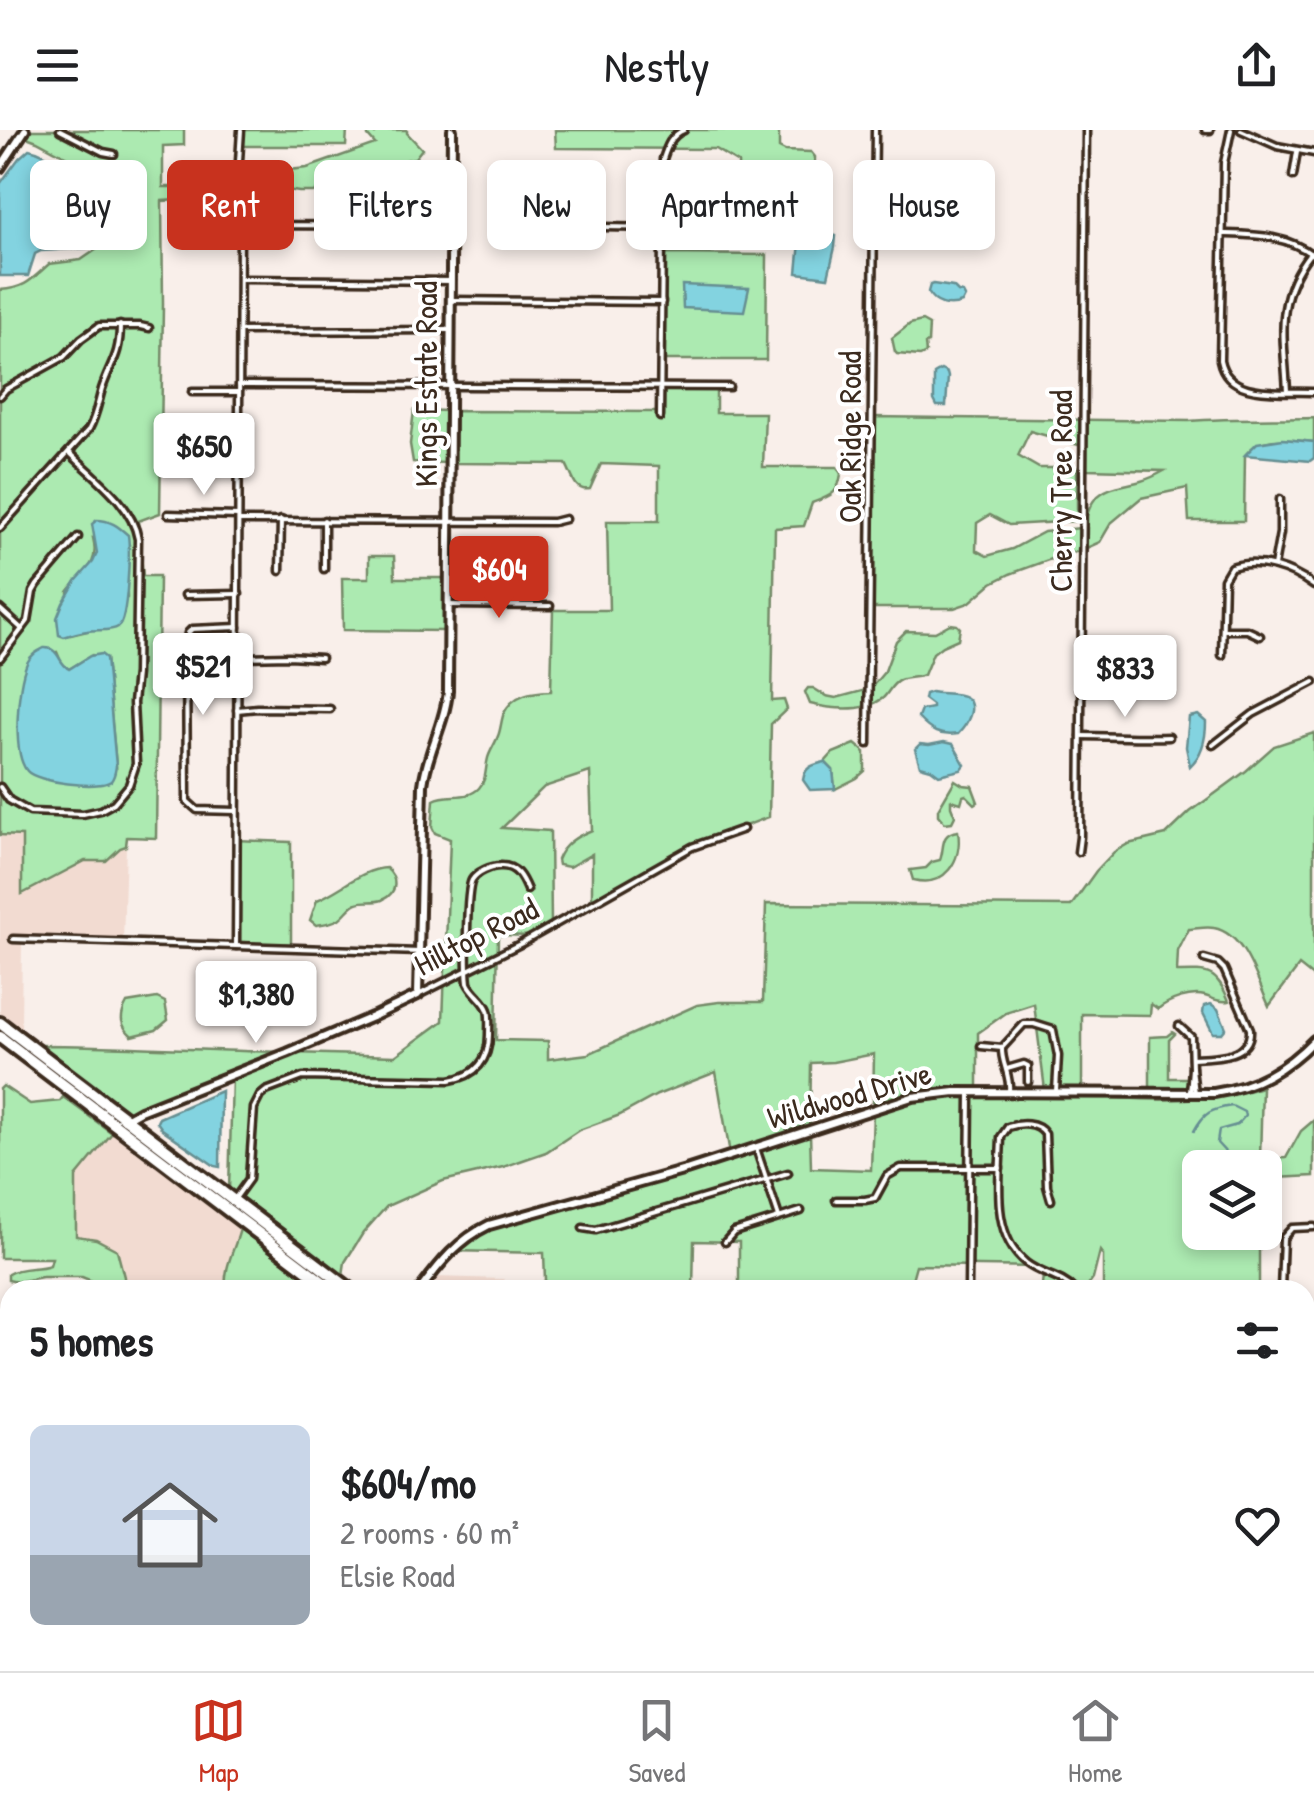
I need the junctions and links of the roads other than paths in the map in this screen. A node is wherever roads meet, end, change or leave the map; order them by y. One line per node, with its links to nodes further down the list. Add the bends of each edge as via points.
1 (24, 130): 16 (street)
2 (60, 130): 12 (street)
3 (242, 130): 13 (street)
4 (452, 130): 14 (street, Kings Estate Road)
5 (684, 130): 15 (street)
6 (875, 130): 73 (street, Oak Ridge Road)
7 (1086, 130): 71 (street, Cherry Tree Road)
8 (1230, 130): 19 (street)
9 (1242, 130): 10 (street)
10 (1297, 152): 11 (street); 17 (street)
11 (1314, 153)
12 (114, 154)
13 (238, 160)
14 (452, 160)
15 (663, 160)
16 (0, 168)
17 (1294, 176)
18 (314, 225): 23 (street, via 242,227)
19 (1224, 234): 22 (street, via 1273,237); 35 (street, via 1222,370 1243,388)
20 (451, 250): 24 (street, Kings Estate Road)
21 (662, 250): 26 (street)
22 (1312, 254): 35 (street, via 1285,302)
23 (241, 279): 24 (street); 30 (street)
24 (451, 280): 25 (street, Kings Estate Road)
25 (450, 300): 26 (street); 29 (street, Kings Estate Road)
26 (662, 302): 33 (street)
27 (120, 325): 28 (street); 39 (street, via 90,331 64,357); 41 (street, via 119,350 95,418)
28 (148, 328)
29 (450, 330): 30 (street); 31 (street, Kings Estate Road)
30 (239, 331): 32 (street)
31 (450, 384): 32 (street); 33 (street); 48 (street, Kings Estate Road)
32 (238, 385): 37 (street)
33 (660, 386): 34 (street); 40 (street)
34 (729, 387)
35 (1287, 390): 38 (street)
36 (192, 392): 37 (street)
37 (238, 392): 44 (street)
38 (1314, 392)
39 (0, 396)
40 (660, 417)
41 (69, 452): 49 (street); 75 (street, via 136,528 136,764 118,799 91,813 30,812)
42 (1280, 499): 51 (street)
43 (168, 514): 44 (street)
44 (238, 518): 46 (street); 55 (street)
45 (565, 519): 48 (street)
46 (281, 520): 47 (street); 53 (street)
47 (324, 520): 48 (street); 52 (street)
48 (449, 521): 57 (street, Kings Estate Road)
49 (0, 528)
50 (78, 538): 61 (street, via 33,592)
51 (1274, 566): 54 (street); 62 (street, via 1237,564 1228,570)
52 (324, 569)
53 (280, 571)
54 (1314, 586)
55 (239, 594): 56 (street); 60 (street)
56 (185, 595)
57 (448, 605): 58 (street); 82 (street, Kings Estate Road, via 446,710 423,785)
58 (550, 606)
59 (0, 610): 61 (street)
60 (238, 627): 65 (street); 76 (street, via 192,629 186,644 187,802 197,810)
61 (22, 629): 66 (street)
62 (1224, 630): 63 (street); 64 (street)
63 (1260, 636)
64 (1222, 655)
65 (238, 657): 67 (street); 70 (street)
66 (0, 658)
67 (321, 658)
68 (1314, 682): 74 (street, via 1253,714)
69 (330, 709): 70 (street)
70 (237, 710): 76 (street)
71 (1081, 736): 72 (street); 78 (street, Cherry Tree Road)
72 (1169, 737)
73 (868, 744)
74 (1213, 745)
75 (0, 786)
76 (236, 812): 81 (street)
77 (742, 829): 84 (street, Hilltop Road, via 692,847)
78 (1078, 852)
79 (527, 890): 84 (street, via 519,874 503,866 472,881)
80 (13, 939): 81 (street)
81 (236, 946): 82 (street)
82 (420, 952): 85 (street, Kings Estate Road)
83 (1204, 958): 92 (street, via 1224,969 1250,1039 1232,1053)
84 (467, 970): 85 (street, Hilltop Road); 105 (street, via 470,990 489,1012 489,1044 480,1066 457,1080 303,1077 266,1091 254,1108 249,1179)
85 (418, 994): 99 (street, Hilltop Road)
86 (0, 1023): 99 (highway)
87 (1179, 1026): 92 (street, via 1192,1037)
88 (0, 1037): 99 (highway)
89 (1314, 1040): 98 (street, Wildwood Drive, via 1257,1082)
90 (981, 1046): 91 (street)
91 (1002, 1048): 93 (street); 97 (street, via 1024,1024 1054,1030)
92 (1192, 1058): 98 (street)
93 (1007, 1069): 94 (street, via 1028,1066); 96 (street)
94 (1028, 1082)
95 (970, 1092): 96 (street, Wildwood Drive); 100 (street, Wildwood Drive, via 912,1097); 101 (street)
96 (1010, 1092): 97 (street, Wildwood Drive)
97 (1056, 1092): 98 (street, Wildwood Drive)
98 (1192, 1093)
99 (122, 1122): 105 (highway); 113 (highway)
100 (756, 1148): 104 (street); 115 (street, Wildwood Drive, via 489,1226 451,1251)
101 (969, 1167): 102 (street); 106 (street, via 896,1169 875,1198); 116 (street)
102 (1000, 1168): 107 (street, via 1003,1132 1014,1125 1038,1126 1046,1140); 117 (street, via 1006,1237 1026,1263)
103 (788, 1173): 104 (street)
104 (766, 1180): 109 (street); 111 (street, via 596,1230)
105 (233, 1200): 114 (highway)
106 (836, 1200)
107 (1051, 1200)
108 (801, 1210): 109 (street)
109 (779, 1217): 112 (street, via 734,1232)
110 (1314, 1227): 118 (street, via 1296,1227 1283,1238)
111 (583, 1228)
112 (725, 1242)
113 (321, 1280)
114 (338, 1280)
115 (428, 1280)
116 (968, 1280)
117 (1062, 1280)
118 (1281, 1280)

